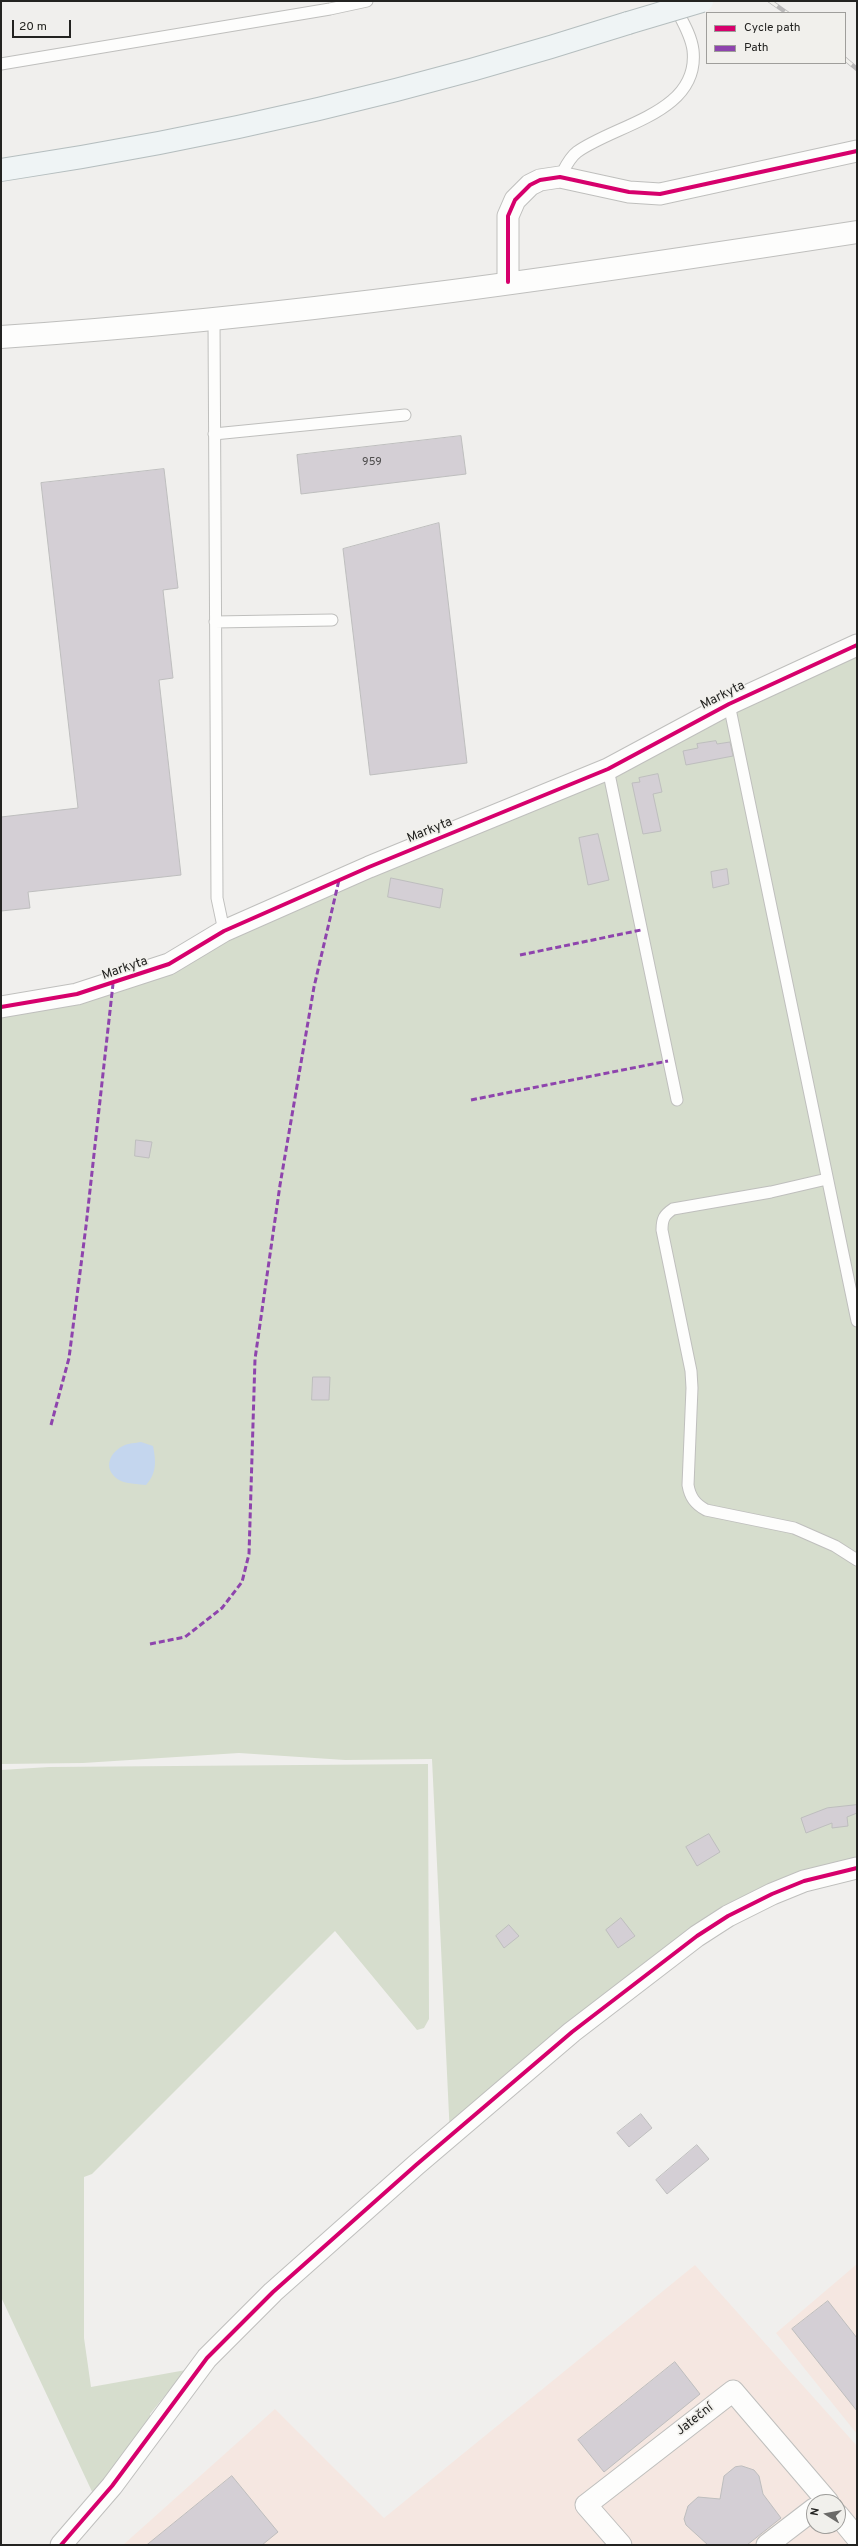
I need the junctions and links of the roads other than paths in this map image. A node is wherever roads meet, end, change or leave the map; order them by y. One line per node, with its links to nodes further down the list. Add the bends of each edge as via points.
1 (367, 1): 4 (lane)
2 (672, 1): 7 (lane, via 688,33 693,51 692,66 682,92 660,110 577,152)
3 (702, 1): 6 (main road, bridge, via 518,58 297,114 158,143)
4 (1, 64)
5 (857, 151): 7 (street, via 660,194 629,192)
6 (1, 170)
7 (560, 177): 9 (street, via 540,180 530,185 521,192 510,210 506,230)
8 (857, 232): 9 (main road)
9 (508, 282): 10 (main road)
10 (214, 320): 11 (main road); 13 (lane)
11 (1, 337)
12 (405, 415): 13 (lane)
13 (214, 434): 15 (lane)
14 (332, 620): 15 (lane)
15 (215, 622): 19 (lane, via 217,898)
16 (856, 651): 17 (street, Markyta)
17 (729, 704): 18 (street, Markyta); 22 (lane)
18 (608, 769): 19 (street, Markyta, via 369,867); 21 (lane)
19 (224, 931): 20 (street, Markyta, via 169,964 113,984 77,994)
20 (1, 1007)
21 (677, 1100)
22 (827, 1179): 23 (lane); 24 (lane, via 771,1192 673,1209 662,1221 662,1230 691,1371 688,1485 690,1496 697,1505 706,1510 794,1528 835,1546)
23 (857, 1321)
24 (857, 1560)
25 (857, 1868): 30 (street, via 804,1882 772,1894 728,1916 697,1936 572,2032 416,2165 273,2292 207,2358 112,2486)
26 (817, 2494): 31 (street, Jateční, via 733,2391 586,2505)
27 (806, 2519): 32 (street)
28 (846, 2526): 29 (street, Jateční)
29 (857, 2538)
30 (61, 2545)
31 (621, 2545)
32 (767, 2545)

